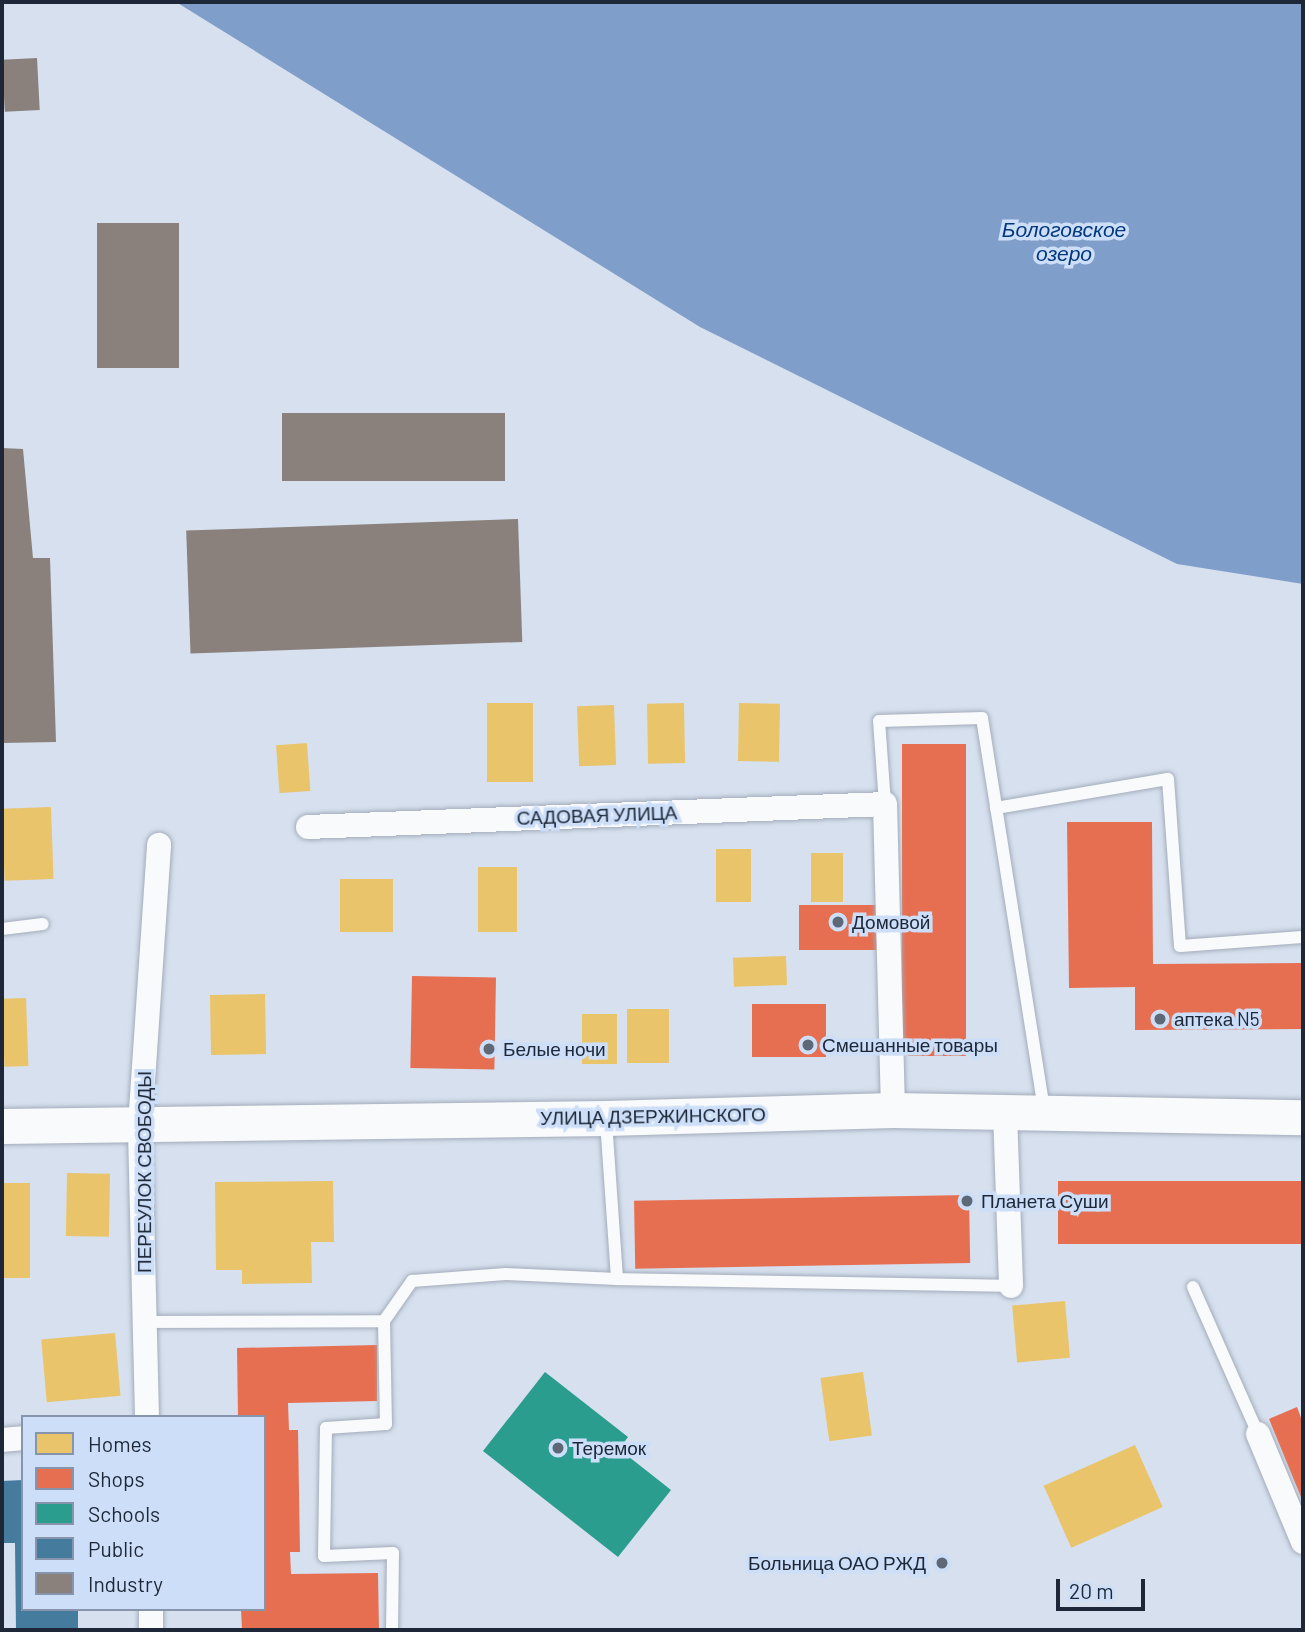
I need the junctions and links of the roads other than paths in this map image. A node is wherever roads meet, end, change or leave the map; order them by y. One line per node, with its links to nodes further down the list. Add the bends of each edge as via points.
1 (885, 804): 2 (lane, via 879,721 982,718); 3 (street, САДОВАЯ УЛИЦА); 8 (street)
2 (996, 808): 7 (lane, via 1168,779 1180,946); 10 (lane)
3 (308, 827)
4 (159, 845): 13 (street, ПЕРЕУЛОК СВОБОДЫ)
5 (43, 925): 6 (lane)
6 (2, 929)
7 (1303, 937)
8 (893, 1110): 9 (main road, УЛИЦА ДЗЕРЖИНСКОГО); 12 (main road, УЛИЦА ДЗЕРЖИНСКОГО)
9 (1005, 1112): 10 (main road, УЛИЦА ДЗЕРЖИНСКОГО); 16 (street)
10 (1044, 1114): 11 (main road, УЛИЦА ДЗЕРЖИНСКОГО)
11 (1303, 1117)
12 (606, 1118): 13 (main road, УЛИЦА ДЗЕРЖИНСКОГО); 15 (lane)
13 (140, 1125): 14 (main road, УЛИЦА ДЗЕРЖИНСКОГО); 19 (street, ПЕРЕУЛОК СВОБОДЫ)
14 (2, 1126)
15 (617, 1279): 16 (lane); 18 (lane, via 506,1274 412,1281)
16 (1011, 1286)
17 (1193, 1287): 21 (lane)
18 (384, 1321): 19 (lane); 27 (lane, via 386,1424 326,1428 324,1556 393,1553)
19 (145, 1322): 20 (street, ПЕРЕУЛОК СВОБОДЫ)
20 (146, 1415)
21 (1258, 1434): 24 (street)
22 (21, 1438): 23 (street)
23 (2, 1440)
24 (1303, 1542)
25 (151, 1611): 26 (street)
26 (151, 1630)
27 (392, 1630)

